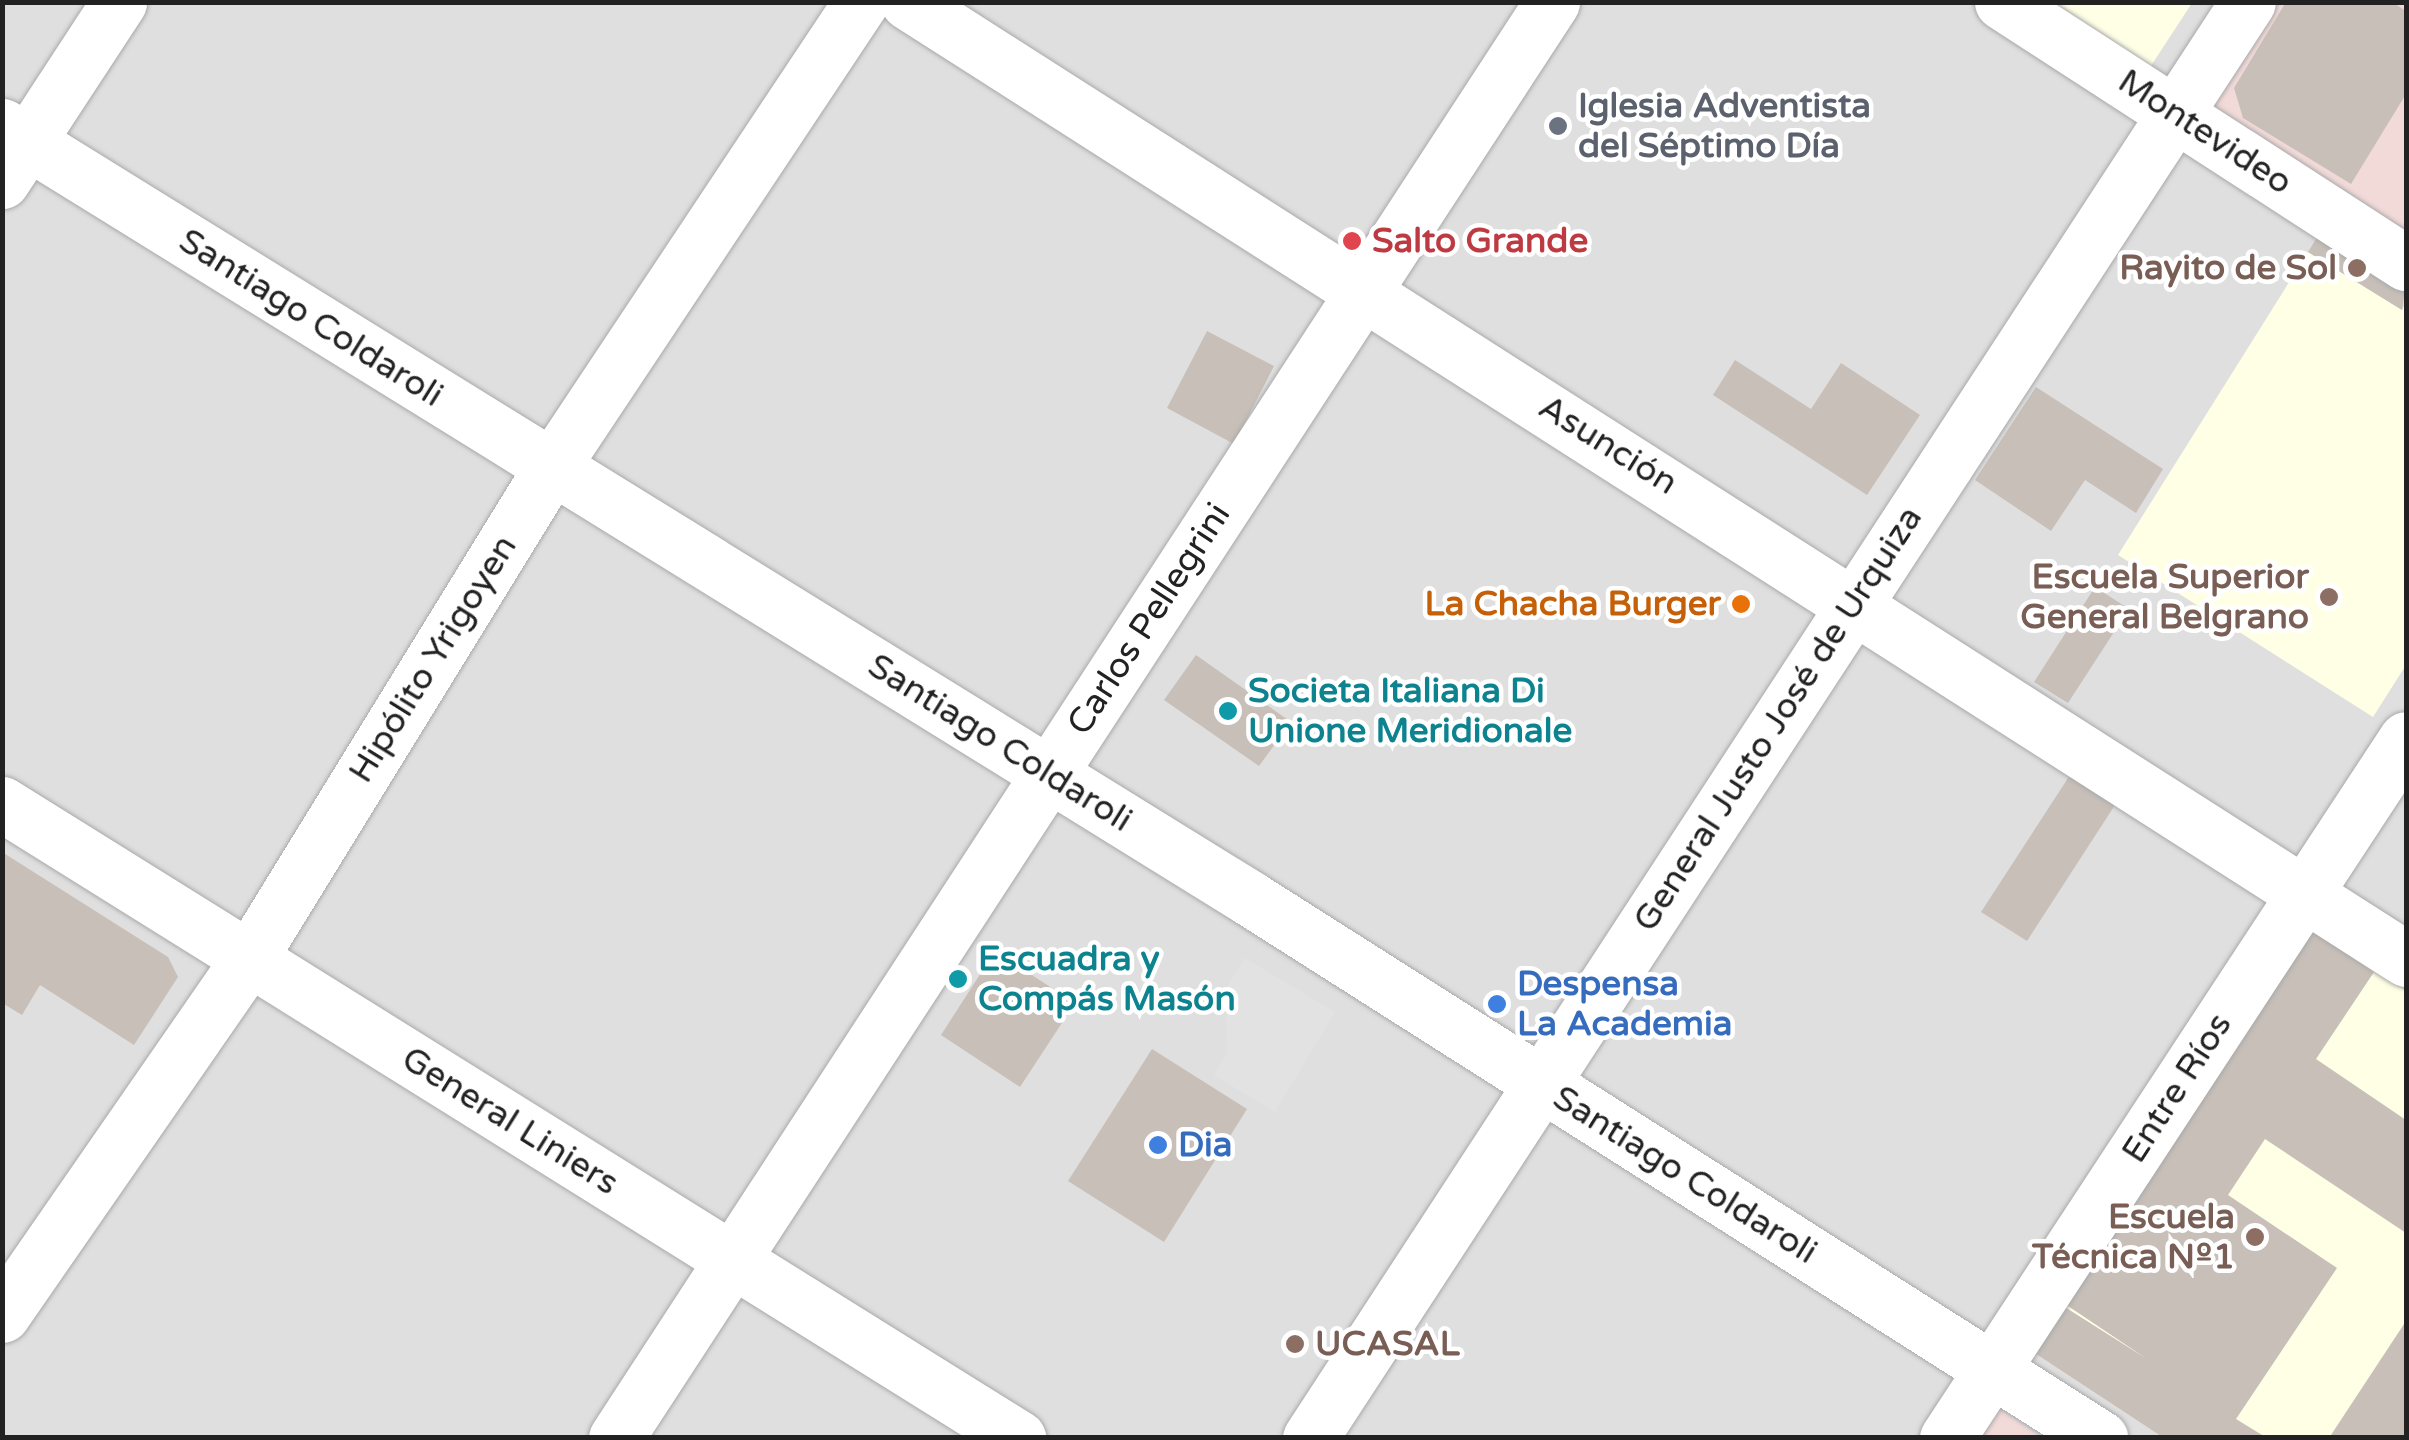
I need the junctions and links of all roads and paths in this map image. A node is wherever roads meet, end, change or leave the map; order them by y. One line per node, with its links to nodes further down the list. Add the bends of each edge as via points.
1 (119, 2): 8 (street)
2 (861, 2): 11 (street, Hipólito Yrigoyen)
3 (908, 2): 10 (street, Asunción)
4 (1552, 2): 10 (street, Carlos Pellegrini)
5 (2002, 2): 7 (street, Montevideo)
6 (2248, 2): 7 (street, General Justo José de Urquiza)
7 (2176, 112): 9 (street, Montevideo); 12 (street, General Justo José de Urquiza)
8 (11, 149): 11 (street, Santiago Coldaroli)
9 (2406, 263)
10 (1365, 290): 12 (street, Asunción); 14 (street, Carlos Pellegrini)
11 (550, 468): 14 (street, Santiago Coldaroli); 17 (street, Hipólito Yrigoyen)
12 (1856, 602): 16 (street, Asunción); 19 (street, General Justo José de Urquiza)
13 (2406, 739): 16 (street, Entre Ríos)
14 (1049, 773): 19 (street, Santiago Coldaroli); 20 (street, Carlos Pellegrini)
15 (2, 804): 17 (street, General Liniers)
16 (2304, 895): 18 (street, Asunción); 22 (street, Entre Ríos)
17 (250, 956): 20 (street, General Liniers); 21 (street, Hipólito Yrigoyen)
18 (2406, 960)
19 (1540, 1084): 22 (street, Santiago Coldaroli); 25 (street, General Justo José de Urquiza)
20 (732, 1261): 23 (street, Carlos Pellegrini); 24 (street, General Liniers)
21 (2, 1315)
22 (1992, 1368): 26 (street, Entre Ríos); 27 (street, Santiago Coldaroli)
23 (616, 1438)
24 (1018, 1438)
25 (1310, 1438)
26 (1946, 1438)
27 (2100, 1438)

